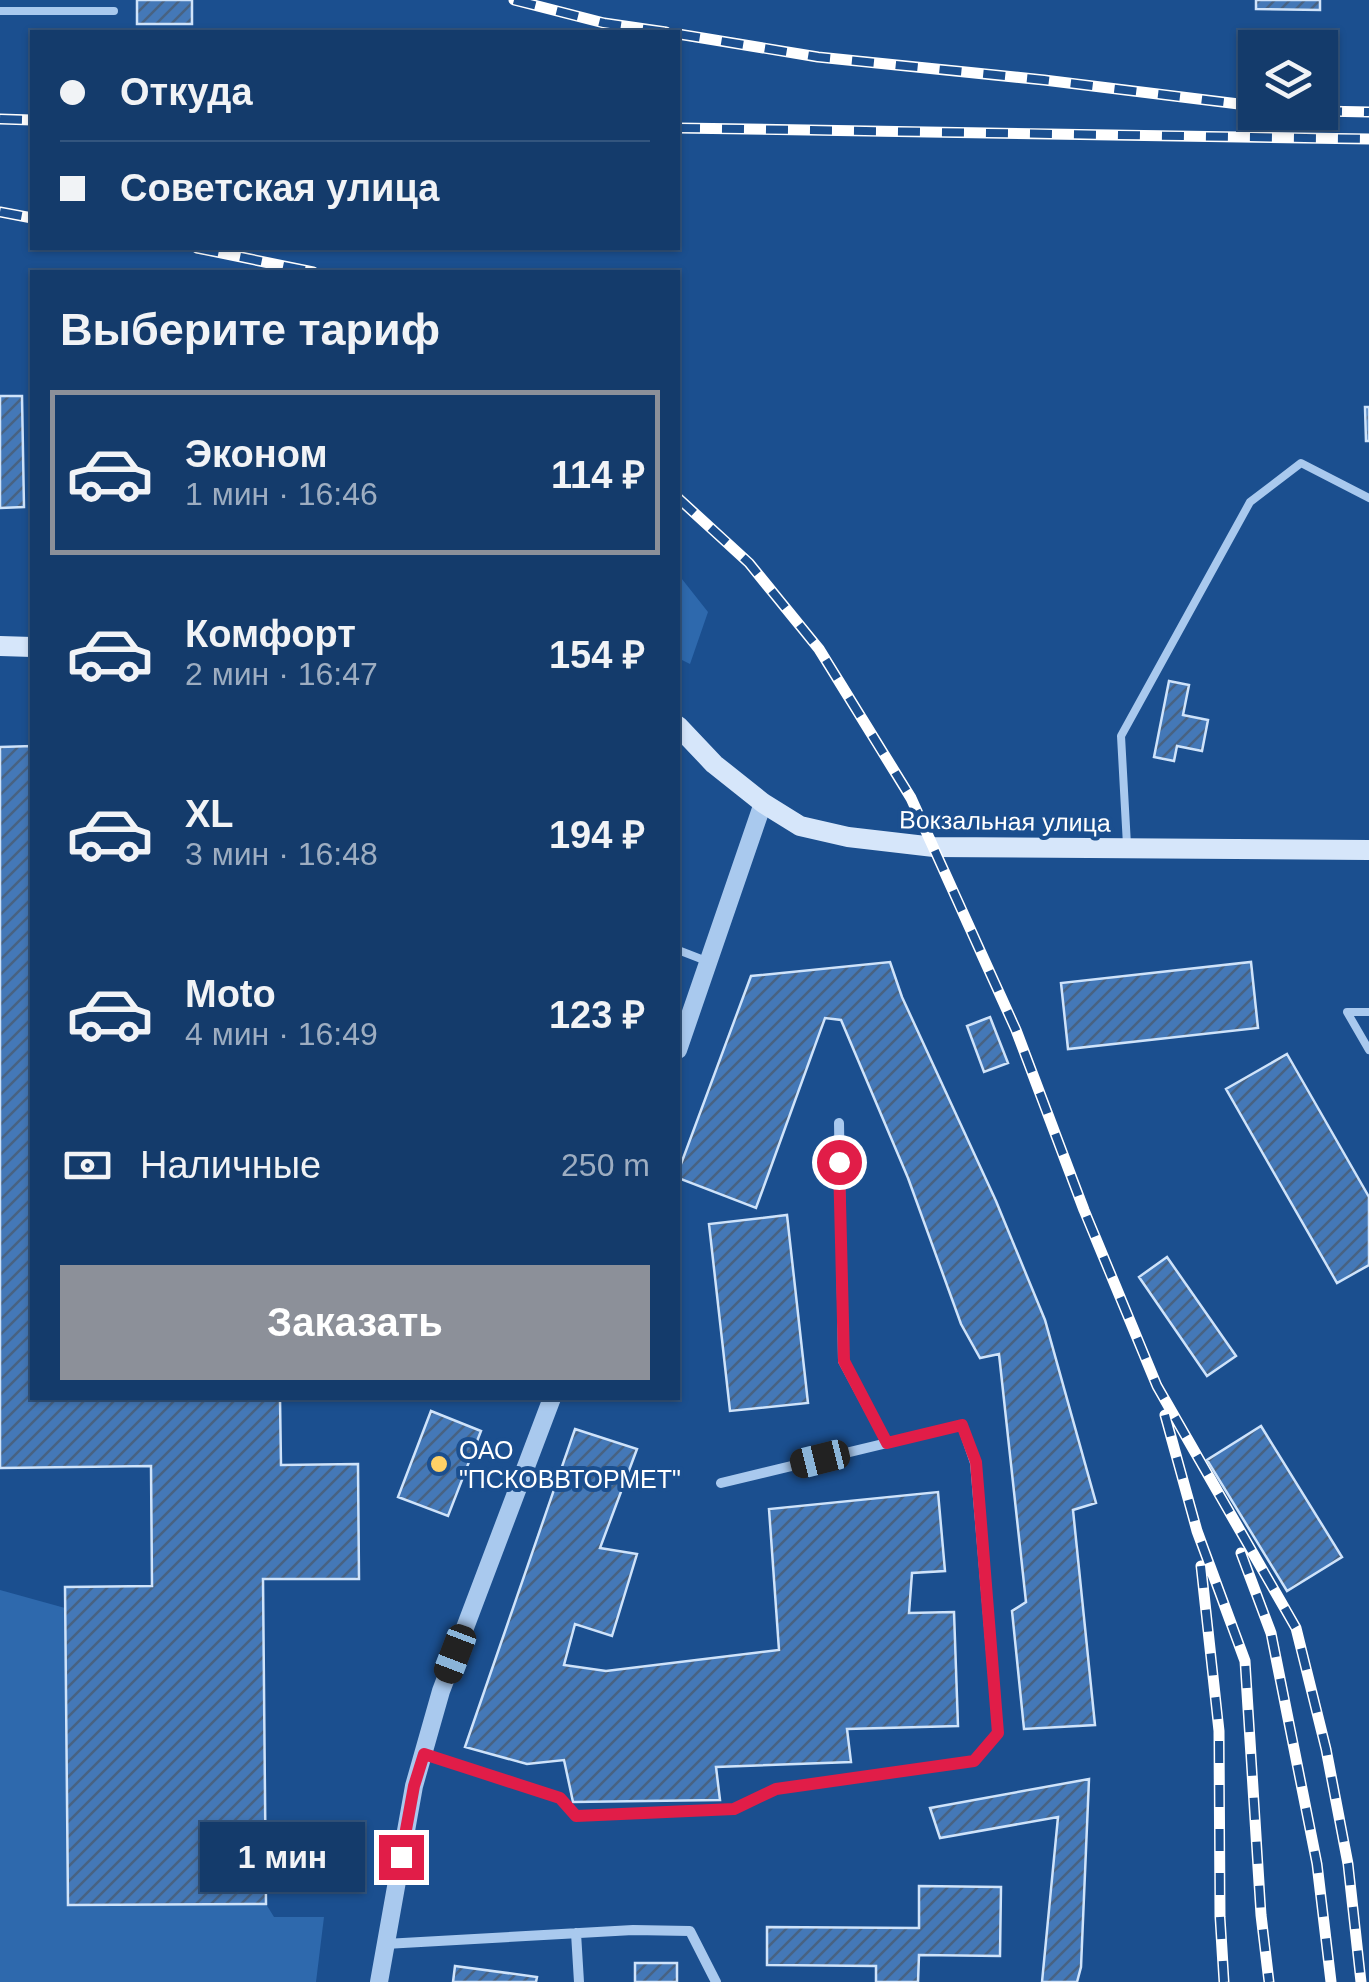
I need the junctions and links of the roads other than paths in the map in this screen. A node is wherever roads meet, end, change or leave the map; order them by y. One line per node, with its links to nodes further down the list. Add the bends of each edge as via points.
1 (0, 10): 2 (lane)
2 (114, 11)
3 (1369, 498): 8 (lane, via 1301,463 1250,502 1121,736)
4 (0, 646): 5 (main road)
5 (30, 646)
6 (680, 728): 7 (main road, Вокзальная улица)
7 (762, 803): 8 (main road, Вокзальная улица, via 800,826 877,842); 11 (street)
8 (1127, 849): 9 (main road, Вокзальная улица)
9 (1369, 850)
10 (680, 951): 11 (lane)
11 (710, 962): 13 (street)
12 (1369, 1012): 14 (lane, via 1347,1012)
13 (680, 1044)
14 (1369, 1050)
15 (838, 1123): 17 (street, via 844,1361)
16 (551, 1400): 19 (street, via 441,1691)
17 (887, 1443): 18 (street); 19 (street, via 962,1425 976,1462 998,1733 974,1761 776,1789 734,1809 576,1816 560,1798)
18 (720, 1483)
19 (424, 1754): 21 (street)
20 (576, 1933): 21 (street); 23 (street); 24 (street, via 690,1931)
21 (385, 1944): 22 (street)
22 (379, 1982)
23 (579, 1982)
24 (716, 1982)

